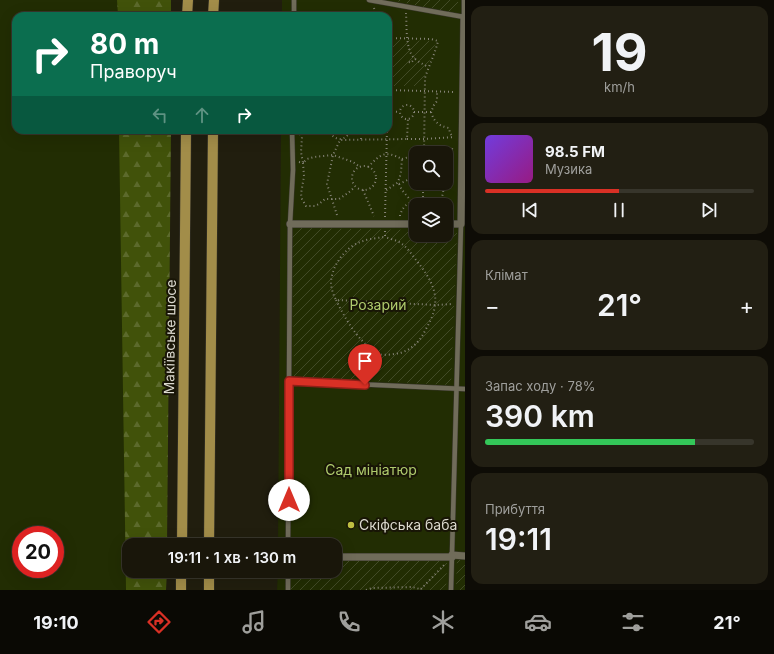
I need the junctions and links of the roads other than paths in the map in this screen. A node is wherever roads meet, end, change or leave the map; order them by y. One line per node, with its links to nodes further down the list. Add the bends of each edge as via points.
1 (188, 0): 6 (main road)
2 (214, 0): 7 (main road)
3 (294, 0): 8 (lane)
4 (369, 0): 9 (lane)
5 (464, 0): 9 (lane)
6 (188, 12)
7 (213, 12)
8 (294, 12)
9 (464, 17): 10 (street)
10 (464, 92): 16 (street)
11 (186, 134): 20 (main road, Макіївське шосе)
12 (212, 134): 21 (main road)
13 (292, 134): 14 (lane)
14 (290, 224): 15 (street); 17 (lane)
15 (409, 224)
16 (462, 226): 18 (lane)
17 (289, 381): 18 (lane); 22 (lane)
18 (456, 389): 19 (lane); 23 (lane)
19 (465, 389)
20 (182, 538)
21 (209, 538)
22 (288, 538)
23 (452, 556): 24 (street); 25 (street); 32 (lane)
24 (465, 556)
25 (342, 557)
26 (181, 578): 29 (main road)
27 (209, 578): 30 (main road)
28 (288, 578): 31 (lane)
29 (181, 590)
30 (209, 590)
31 (288, 590)
32 (451, 590)

